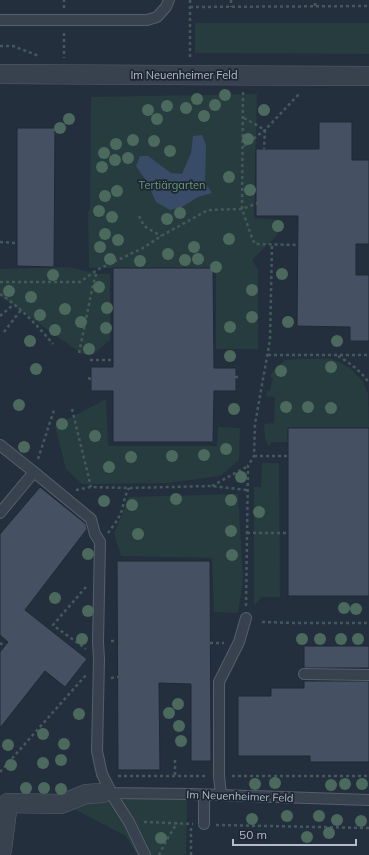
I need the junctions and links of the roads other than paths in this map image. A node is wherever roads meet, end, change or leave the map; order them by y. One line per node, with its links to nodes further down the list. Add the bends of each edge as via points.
1 (169, 0): 2 (lane, via 157,17 147,20)
2 (0, 20)
3 (0, 74): 4 (street, Im Neuenheimer Feld)
4 (369, 76)
5 (0, 445): 6 (lane)
6 (34, 472): 7 (lane); 11 (lane, via 91,519 100,542 97,751)
7 (0, 513)
8 (246, 618): 13 (lane, via 239,642 220,682)
9 (304, 674): 10 (lane)
10 (369, 675)
11 (107, 793): 12 (lane, Im Neuenheimer Feld); 14 (street, Im Neuenheimer Feld, via 86,794 61,804); 18 (lane, via 128,822)
12 (204, 794): 13 (lane, Im Neuenheimer Feld); 16 (lane)
13 (221, 795): 15 (lane, Im Neuenheimer Feld)
14 (4, 800): 17 (street, Im Neuenheimer Feld)
15 (369, 800)
16 (204, 824)
17 (1, 851)
18 (145, 855)

